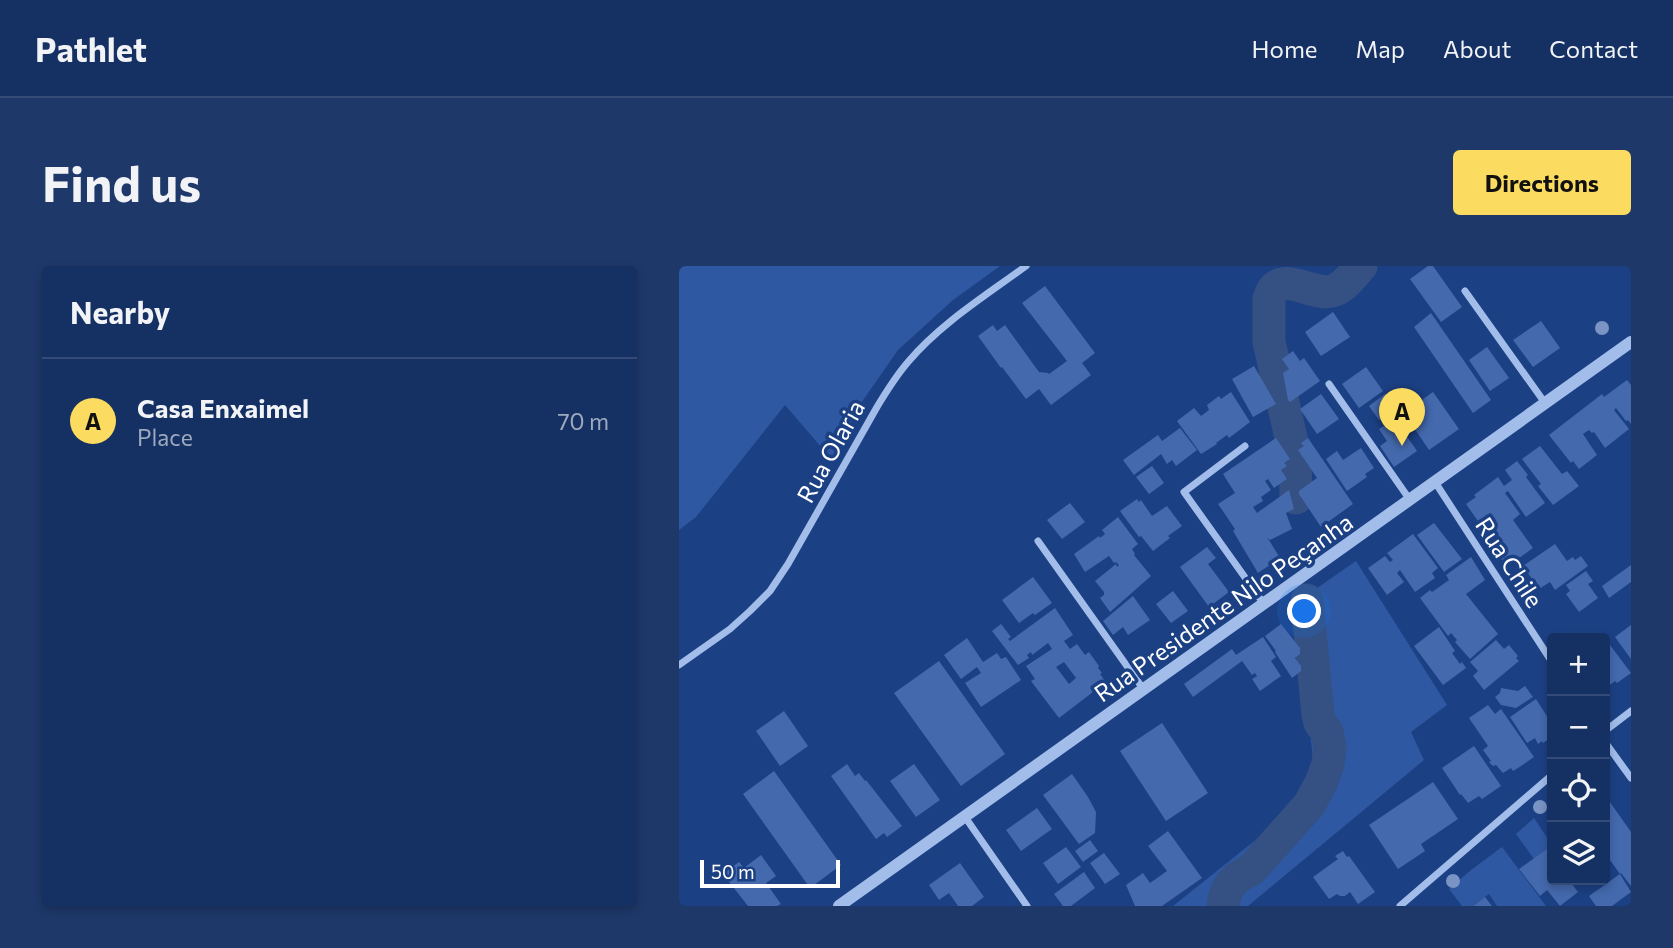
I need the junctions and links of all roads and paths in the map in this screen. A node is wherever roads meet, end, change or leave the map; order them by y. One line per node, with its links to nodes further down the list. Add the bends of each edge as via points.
1 (1026, 266): 12 (street, Rua Olaria, via 950,322 909,361 877,407 770,591 730,629)
2 (1465, 290): 5 (street)
3 (1631, 342): 5 (street, Rua Presidente Nilo Peçanha)
4 (1329, 384): 8 (street)
5 (1545, 403): 7 (street, Rua Presidente Nilo Peçanha)
6 (1245, 446): 10 (street, via 1184,492)
7 (1435, 482): 8 (street, Rua Presidente Nilo Peçanha); 11 (street, Rua Chile)
8 (1410, 500): 10 (street, Rua Presidente Nilo Peçanha)
9 (1038, 541): 13 (street)
10 (1264, 604): 13 (street, Rua Presidente Nilo Peçanha)
11 (1547, 654)
12 (679, 665)
13 (1144, 690): 19 (street, Rua Presidente Nilo Peçanha)
14 (1631, 712): 15 (street)
15 (1610, 727)
16 (1610, 749): 17 (street)
17 (1631, 778)
18 (1547, 779): 22 (street)
19 (965, 817): 20 (street, Rua Presidente Nilo Peçanha); 21 (street)
20 (839, 906)
21 (1027, 906)
22 (1400, 906)

